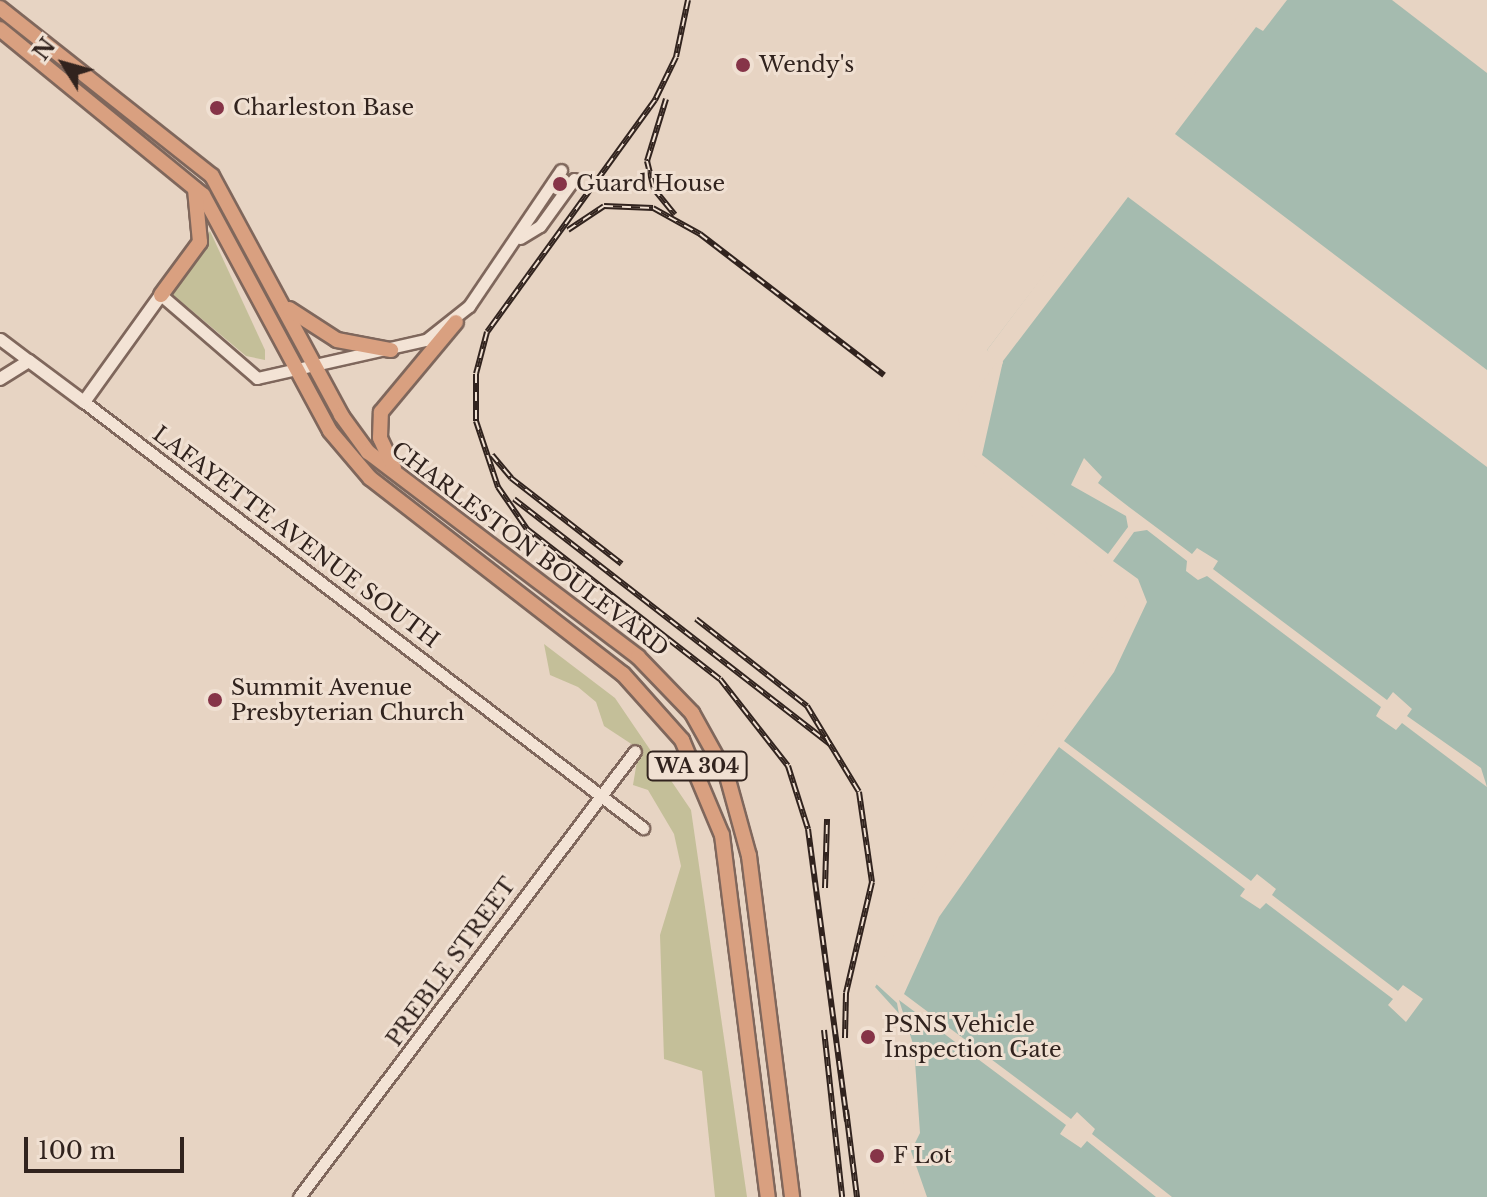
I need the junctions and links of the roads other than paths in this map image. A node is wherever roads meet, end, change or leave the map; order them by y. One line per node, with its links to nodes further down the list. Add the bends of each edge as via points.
1 (0, 8): 8 (highway, CHARLESTON BOULEVARD / WA 304, via 212,176)
2 (0, 29): 5 (highway, CHARLESTON BOULEVARD / WA 304)
3 (561, 170): 6 (street)
4 (574, 179): 6 (street, via 540,226)
5 (194, 185): 7 (highway, via 200,242); 14 (highway, CHARLESTON BOULEVARD / WA 304, via 219,217)
6 (520, 238): 9 (street)
7 (161, 295): 14 (street, via 244,373 273,379); 16 (main road)
8 (289, 308): 11 (highway, via 337,340); 13 (highway, CHARLESTON BOULEVARD / WA 304)
9 (456, 322): 11 (street); 17 (highway, via 381,412 383,450)
10 (0, 339): 12 (street, LAFAYETTE AVENUE SOUTH)
11 (391, 350): 13 (street)
12 (29, 361): 15 (main road); 16 (main road, LAFAYETTE AVENUE SOUTH)
13 (318, 370): 14 (street); 17 (highway, CHARLESTON BOULEVARD / WA 304, via 368,452)
14 (300, 373): 22 (highway, CHARLESTON BOULEVARD / WA 304, via 330,431 370,478 623,674 660,710 692,757 722,835)
15 (0, 379)
16 (84, 402): 19 (street, LAFAYETTE AVENUE SOUTH)
17 (402, 477): 23 (highway, CHARLESTON BOULEVARD / WA 304, via 638,657 679,697 711,744 738,804 749,856)
18 (635, 751): 19 (street, PREBLE STREET)
19 (602, 798): 20 (street, LAFAYETTE AVENUE SOUTH); 21 (street, PREBLE STREET)
20 (643, 828)
21 (299, 1197)
22 (768, 1197)
23 (792, 1197)

